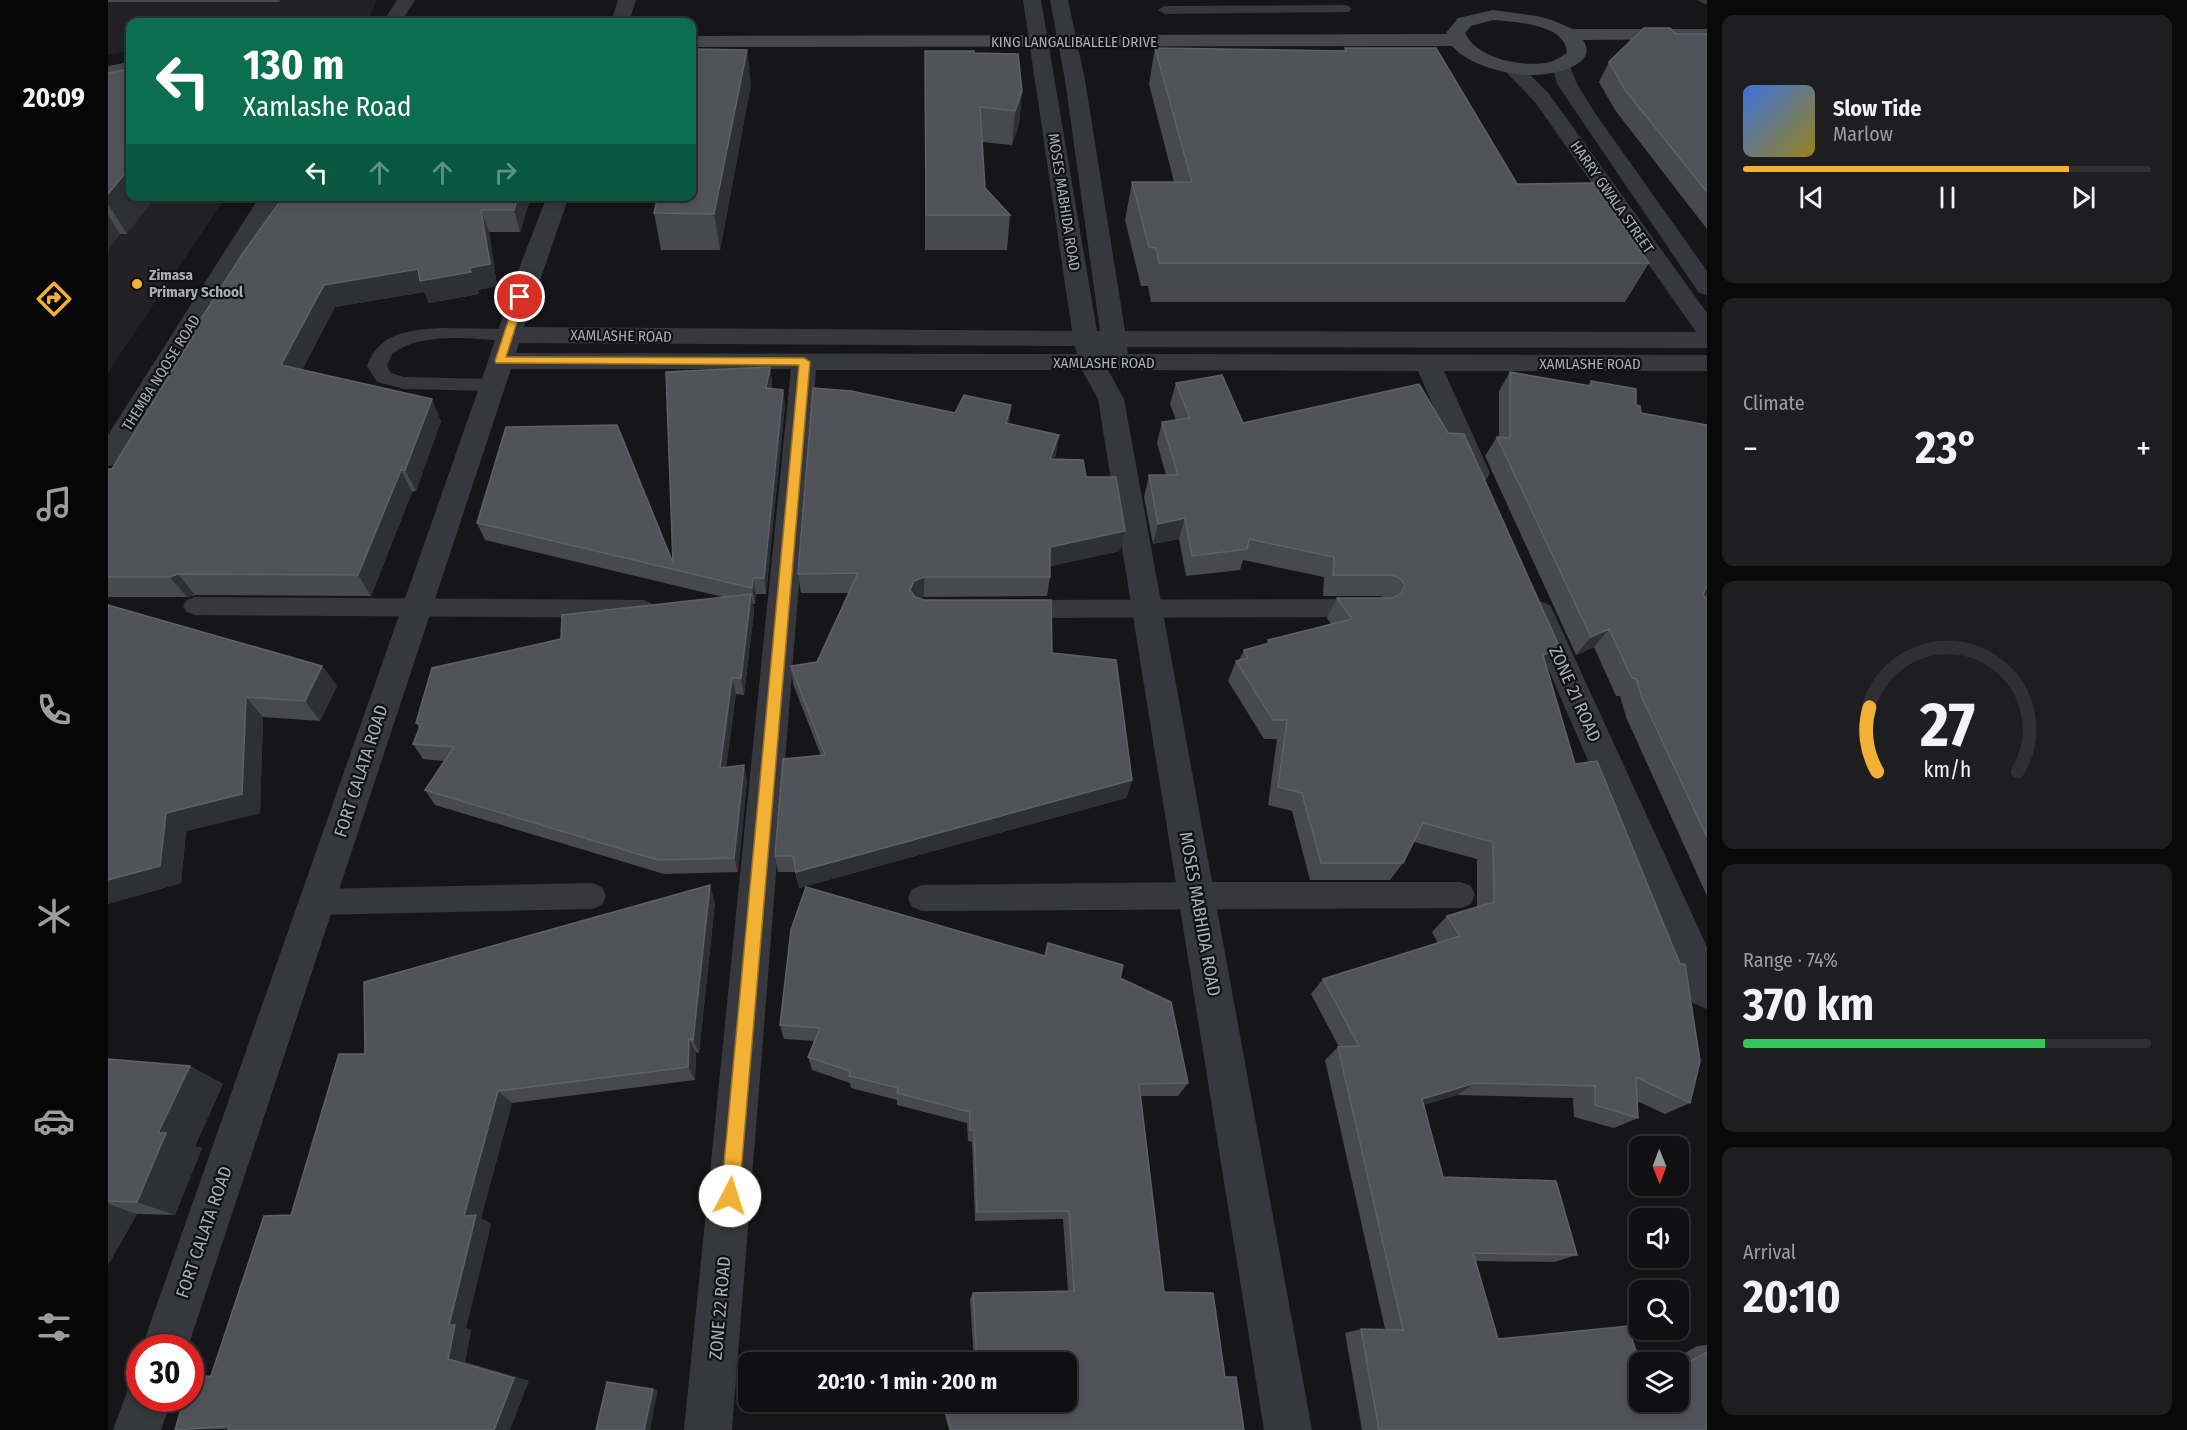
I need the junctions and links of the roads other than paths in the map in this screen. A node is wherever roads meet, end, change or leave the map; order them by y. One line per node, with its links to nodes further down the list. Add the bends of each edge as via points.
1 (406, 0): 8 (street)
2 (627, 0): 9 (street)
3 (1032, 0): 15 (street, MOSES MABHIDA ROAD)
4 (1059, 0): 16 (street, MOSES MABHIDA ROAD)
5 (1487, 8): 12 (street, via 1535,20); 13 (street, via 1462,23 1454,33)
6 (1344, 9): 10 (lane)
7 (1165, 10): 10 (lane)
8 (395, 18)
9 (621, 18)
10 (1252, 25): 13 (street, KING LANGALIBALELE DRIVE); 16 (street, KING LANGALIBALELE DRIVE)
11 (1707, 34): 12 (street)
12 (1569, 35): 17 (street, via 1579,49 1577,56)
13 (1456, 40): 18 (street, via 1482,59)
14 (696, 42): 15 (street, KING LANGALIBALELE DRIVE)
15 (1039, 42): 16 (street, KING LANGALIBALELE DRIVE); 25 (street, MOSES MABHIDA ROAD)
16 (1068, 42): 27 (street, MOSES MABHIDA ROAD)
17 (1561, 66): 18 (street); 23 (street, HARRY GWALA STREET, via 1586,114)
18 (1512, 67): 24 (street, HARRY GWALA STREET, via 1542,98)
19 (126, 69): 20 (street)
20 (108, 72)
21 (268, 201): 34 (street, THEMBA NQOSE ROAD)
22 (556, 201): 28 (street, FORT CALATA ROAD)
23 (1707, 288)
24 (1707, 330)
25 (1086, 339): 27 (street, XAMLASHE ROAD); 28 (street, XAMLASHE ROAD); 30 (street, MOSES MABHIDA ROAD)
26 (1707, 340): 27 (street, XAMLASHE ROAD)
27 (1117, 351): 30 (street, XAMLASHE ROAD); 32 (street, XAMLASHE ROAD); 33 (street, MOSES MABHIDA ROAD)
28 (500, 360): 28 (lane, via 425,334 385,348 376,366 384,378 404,383); 29 (street, XAMLASHE ROAD); 40 (street, FORT CALATA ROAD)
29 (804, 362): 30 (street, XAMLASHE ROAD); 52 (street, ZONE 22 ROAD)
30 (1092, 363): 33 (street, MOSES MABHIDA ROAD)
31 (1707, 363): 32 (street, XAMLASHE ROAD)
32 (1428, 364): 35 (street)
33 (1111, 399): 42 (street, MOSES MABHIDA ROAD)
34 (108, 457)
35 (1490, 505)
36 (1529, 591): 48 (street, ZONE 21 ROAD)
37 (195, 606): 40 (lane)
38 (995, 608): 42 (lane)
39 (1380, 608): 42 (lane)
40 (415, 609): 41 (lane); 47 (street, FORT CALATA ROAD)
41 (649, 609)
42 (1148, 609): 43 (street, MOSES MABHIDA ROAD)
43 (1197, 895): 44 (lane); 46 (lane); 53 (street, MOSES MABHIDA ROAD)
44 (1461, 895)
45 (592, 896): 47 (lane)
46 (922, 898)
47 (317, 902): 49 (street, FORT CALATA ROAD)
48 (1707, 990)
49 (169, 1334)
50 (143, 1412): 51 (street)
51 (137, 1430)
52 (708, 1430)
53 (1288, 1430)

